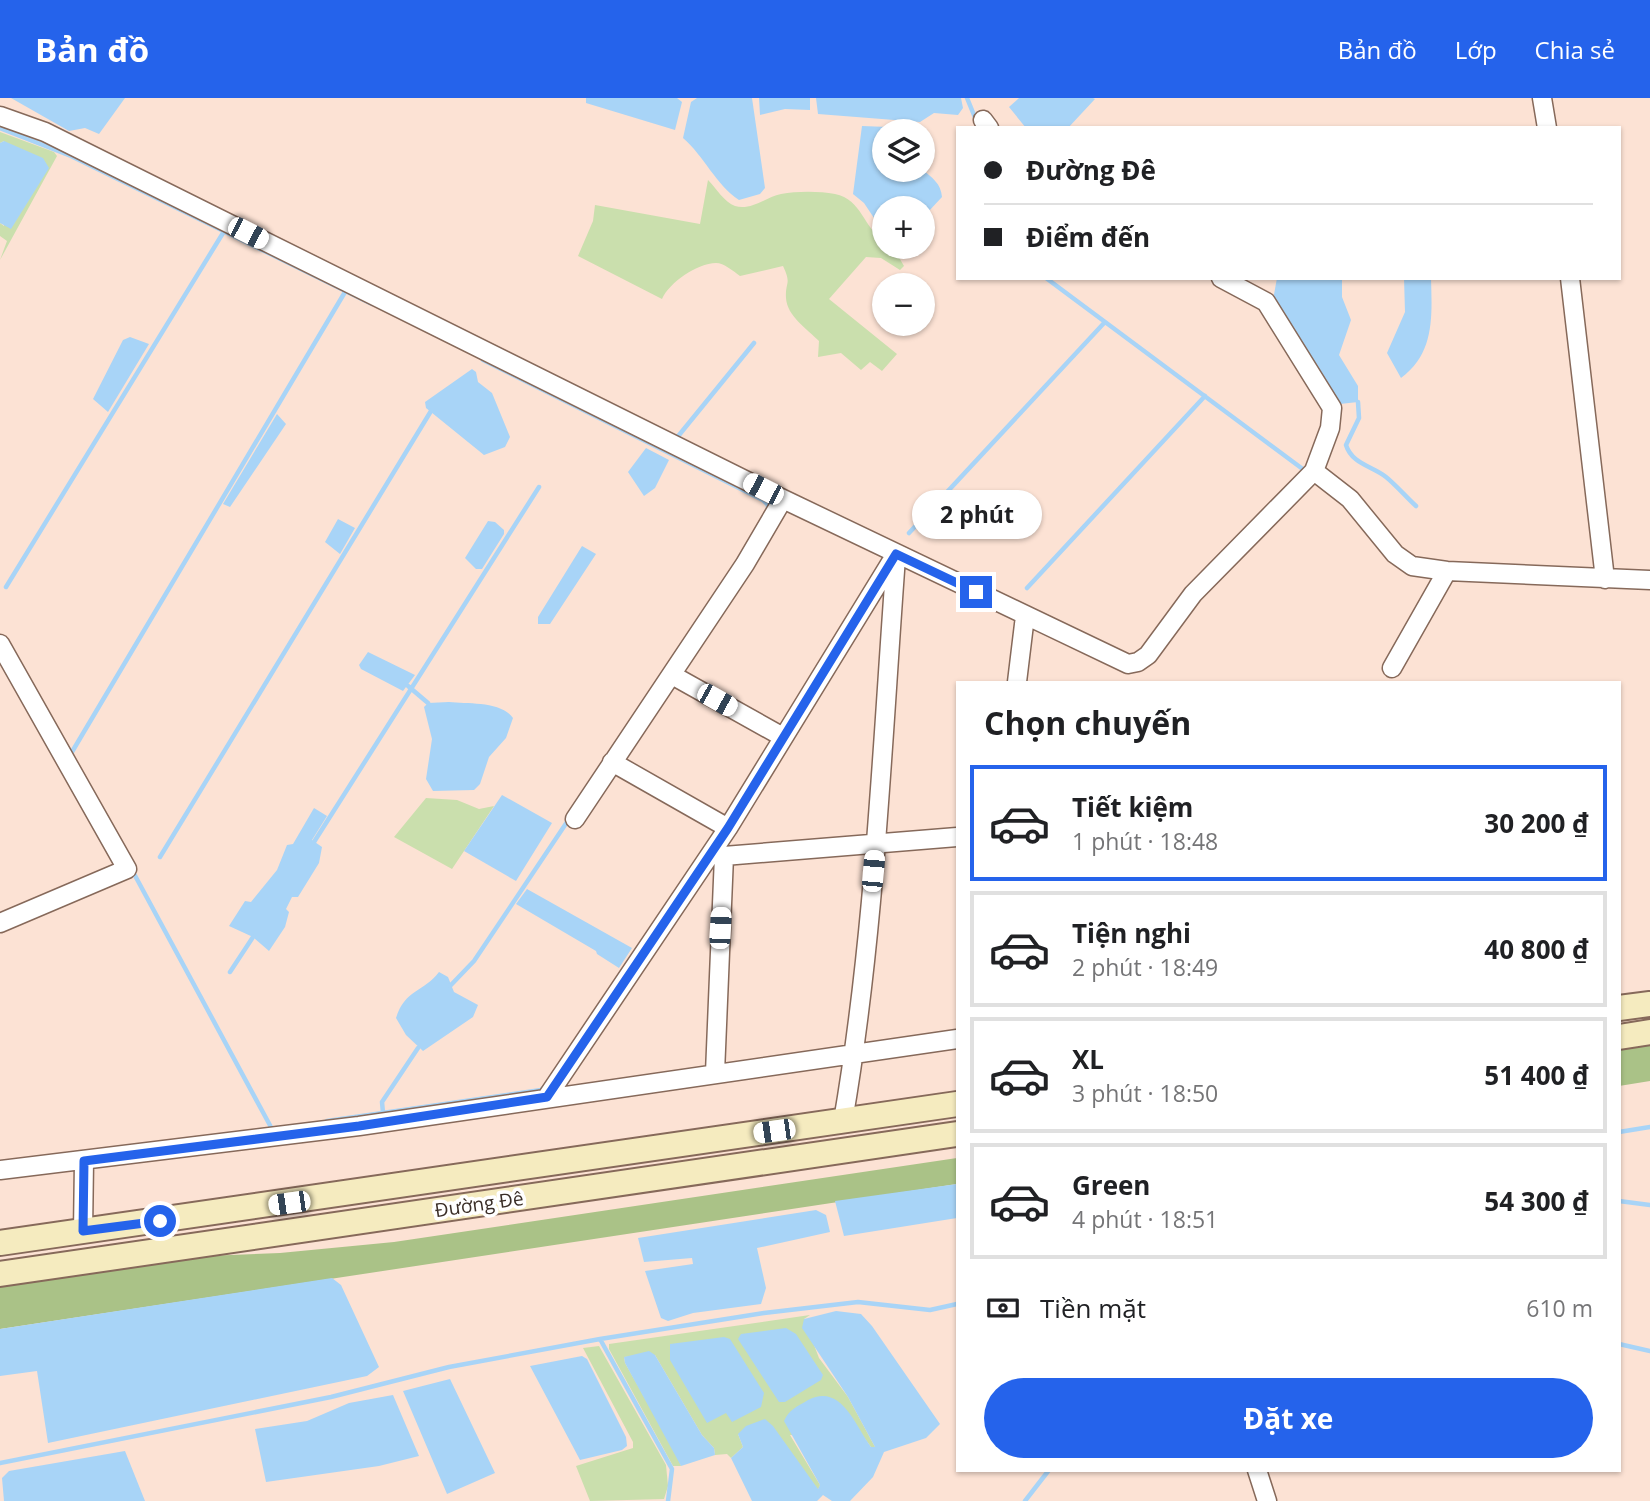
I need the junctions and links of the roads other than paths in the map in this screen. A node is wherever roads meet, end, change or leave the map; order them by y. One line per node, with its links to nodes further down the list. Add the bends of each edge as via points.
1 (1542, 98): 3 (street)
2 (0, 116): 7 (street, via 45,132)
3 (1547, 126)
4 (1225, 280): 6 (street, via 1266,302 1332,408 1330,428)
5 (1570, 280): 10 (street)
6 (1314, 471): 9 (street, via 1350,499 1403,561); 12 (street, via 1193,594 1138,662 1116,660)
7 (783, 499): 8 (street); 15 (street)
8 (896, 554): 12 (street); 17 (street); 22 (street)
9 (1447, 571): 10 (street); 14 (street)
10 (1605, 579): 11 (street)
11 (1650, 580)
12 (1025, 616): 16 (street)
13 (0, 644): 24 (street, via 127,869)
14 (1392, 668)
15 (672, 676): 17 (street); 18 (street)
16 (1017, 681)
17 (783, 737): 20 (street)
18 (612, 762): 19 (street); 20 (street)
19 (575, 819)
20 (728, 828): 23 (street)
21 (956, 837): 22 (street)
22 (875, 845): 23 (street); 30 (street)
23 (719, 851): 31 (street); 32 (street)
24 (0, 922)
25 (1650, 1004): 26 (street)
26 (1621, 1008)
27 (1650, 1032): 28 (street)
28 (1621, 1037)
29 (956, 1039): 30 (street)
30 (855, 1051): 31 (street); 34 (street)
31 (715, 1073): 32 (street)
32 (547, 1097): 37 (street)
33 (956, 1104): 34 (street, Đường Đê)
34 (843, 1121): 35 (street); 39 (street, Đường Đê)
35 (956, 1132)
36 (956, 1132): 41 (street, Đường Đê)
37 (84, 1161): 38 (street); 39 (street)
38 (0, 1170)
39 (83, 1231): 40 (street, Đường Đê)
40 (0, 1243)
41 (0, 1274)
42 (1258, 1472): 43 (street)
43 (1267, 1501)

